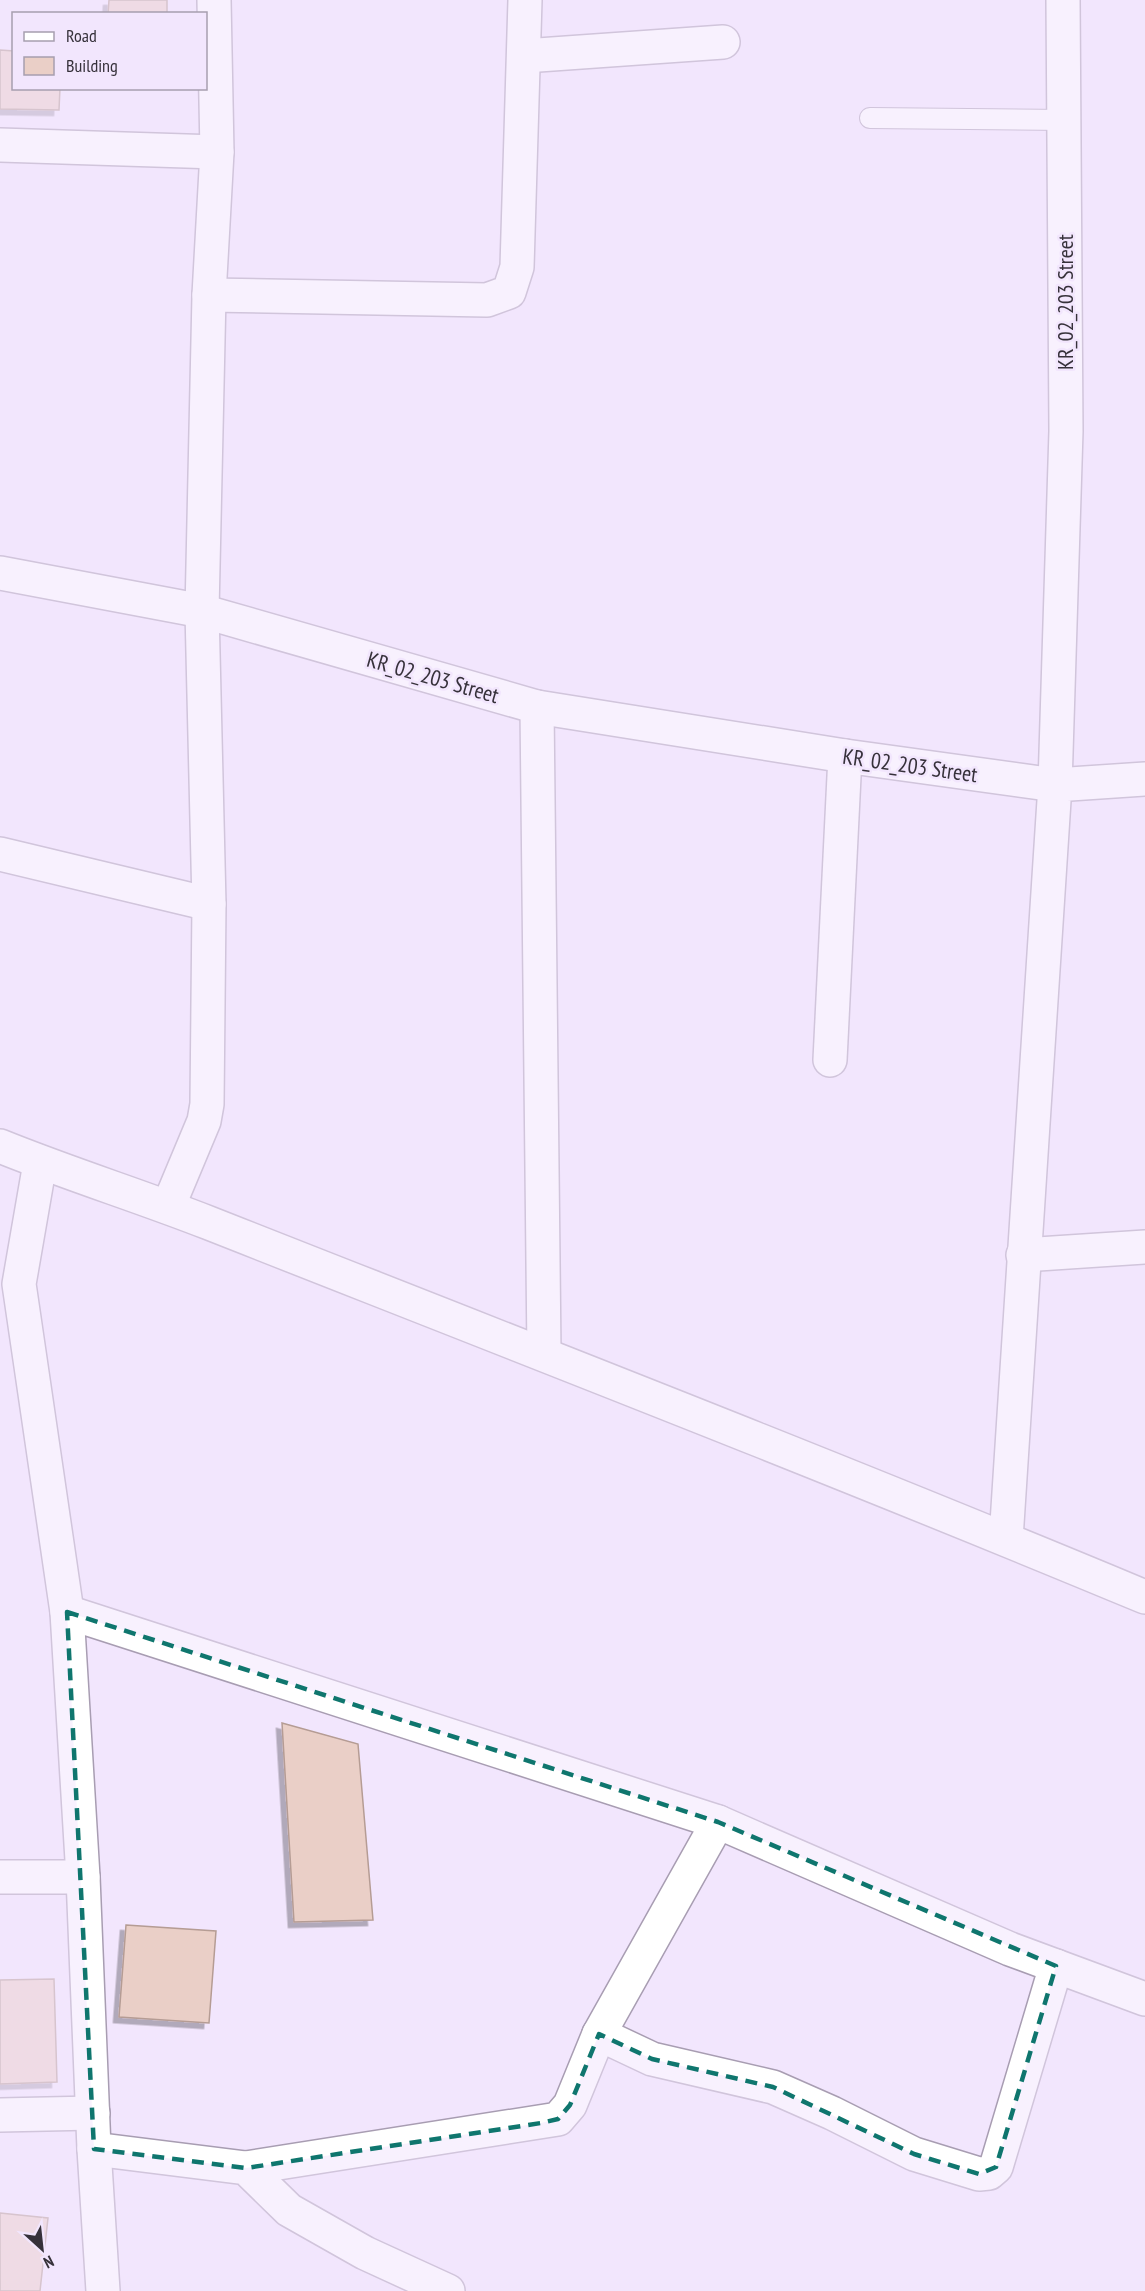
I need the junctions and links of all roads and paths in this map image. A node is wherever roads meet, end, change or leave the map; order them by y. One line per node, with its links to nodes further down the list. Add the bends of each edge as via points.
1 (214, 0): 9 (street)
2 (525, 0): 5 (street)
3 (1063, 0): 7 (street, KR_02_203 Street)
4 (723, 42): 5 (street)
5 (525, 56): 10 (street, via 517,267 509,292 486,300)
6 (870, 118): 7 (lane)
7 (1065, 120): 16 (street, KR_02_203 Street, via 1066,430)
8 (0, 145): 9 (street)
9 (217, 152): 10 (street)
10 (209, 295): 12 (street)
11 (0, 573): 12 (street, KR_02_203 Street)
12 (202, 611): 13 (street, KR_02_203 Street); 18 (street)
13 (537, 707): 14 (street, KR_02_203 Street); 25 (street)
14 (845, 756): 16 (street, KR_02_203 Street); 19 (street)
15 (1145, 779): 16 (street)
16 (1055, 785): 24 (street)
17 (0, 854): 18 (street)
18 (209, 904): 22 (street, via 207,1104 204,1121)
19 (830, 1060)
20 (0, 1146): 21 (street)
21 (40, 1163): 22 (street); 28 (street, via 19,1284)
22 (168, 1207): 25 (street)
23 (1145, 1247): 24 (street)
24 (1023, 1255): 26 (street)
25 (544, 1354): 26 (street)
26 (1006, 1539): 27 (street)
27 (1145, 1596)
28 (67, 1612): 29 (street); 31 (street)
29 (718, 1822): 32 (street); 34 (street)
30 (0, 1877): 31 (street)
31 (83, 1877): 35 (street)
32 (1056, 1966): 33 (street); 34 (street, via 996,2167 989,2173 979,2174 914,2154 773,2087 652,2059)
33 (1145, 1999)
34 (599, 2034): 38 (street, via 570,2105 558,2119)
35 (93, 2113): 36 (street); 37 (street)
36 (0, 2115)
37 (94, 2149): 38 (street); 39 (street)
38 (246, 2168): 40 (street, via 289,2210 365,2253)
39 (103, 2291)
40 (448, 2291)

